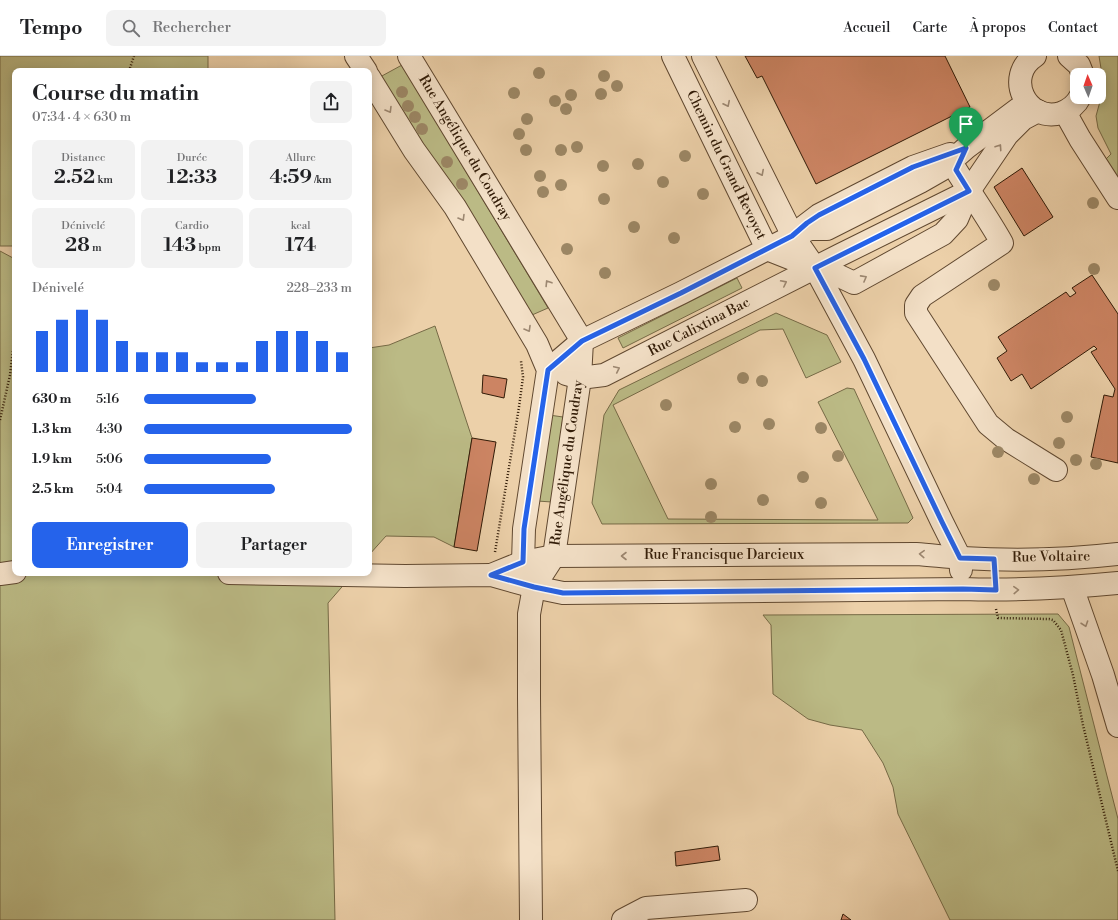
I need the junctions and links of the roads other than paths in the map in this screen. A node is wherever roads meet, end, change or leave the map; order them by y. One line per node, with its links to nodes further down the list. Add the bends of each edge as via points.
1 (356, 56): 7 (street)
2 (409, 56): 19 (street, Rue Angélique du Coudray, one-way to 2)
3 (673, 56): 17 (street, Chemin du Grand Revoyet)
4 (703, 56): 16 (street, Chemin du Grand Revoyet, one-way to 16)
5 (1069, 56): 8 (street)
6 (1032, 57): 11 (street, via 1025,65 1020,84 1022,94)
7 (364, 68)
8 (1080, 68)
9 (372, 82): 20 (street, one-way to 20, via 414,150 455,207 537,344)
10 (1072, 104): 11 (street, via 1056,114 1047,114); 15 (street, via 1080,139)
11 (1032, 106): 12 (street); 14 (street, one-way to 11, via 1007,135)
12 (966, 148): 13 (street); 16 (street, via 913,167 819,215)
13 (956, 170): 14 (street); 16 (street, via 945,181 924,194 832,239 814,235)
14 (969, 191): 18 (street, Rue Calixtina Bac); 18 (street, one-way to 14, via 854,283 943,234 957,219); 22 (street, via 1002,243 922,296 916,305 916,313 988,424 1006,439)
15 (1118, 198)
16 (792, 236): 17 (street); 18 (street, Chemin du Grand Revoyet)
17 (767, 249): 18 (street, Chemin du Grand Revoyet); 19 (street)
18 (815, 268): 21 (street, Rue Calixtina Bac, one-way to 18, via 604,375); 25 (street, Chemin du Grand Revoyet, via 864,359)
19 (582, 341): 20 (street); 21 (street, Rue Angélique du Coudray)
20 (548, 370): 21 (street); 26 (street, via 524,529)
21 (580, 378): 24 (street, Rue Angélique du Coudray)
22 (1056, 470)
23 (1118, 554): 25 (street, Rue Voltaire, via 1023,559)
24 (554, 556): 25 (street, Rue Francisque Darcieux, one-way to 24, via 916,554); 26 (street, Rue Francisque Darcieux); 32 (street, Rue Angélique du Coudray)
25 (960, 558): 34 (street, Chemin du Grand Revoyet)
26 (523, 562): 30 (street, Rue Francisque Darcieux); 32 (street)
27 (12, 572): 28 (street)
28 (0, 574)
29 (372, 575): 30 (street, Rue Francisque Darcieux)
30 (491, 575): 32 (street, Rue Francisque Darcieux)
31 (1118, 583): 33 (street)
32 (534, 587): 34 (street, Rue Francisque Darcieux, via 563,593); 37 (street, via 529,629)
33 (1072, 588): 34 (street, one-way to 33); 35 (street, one-way to 35)
34 (963, 589)
35 (1118, 726)
36 (746, 900): 38 (street, via 646,908)
37 (531, 920)
38 (623, 920)

